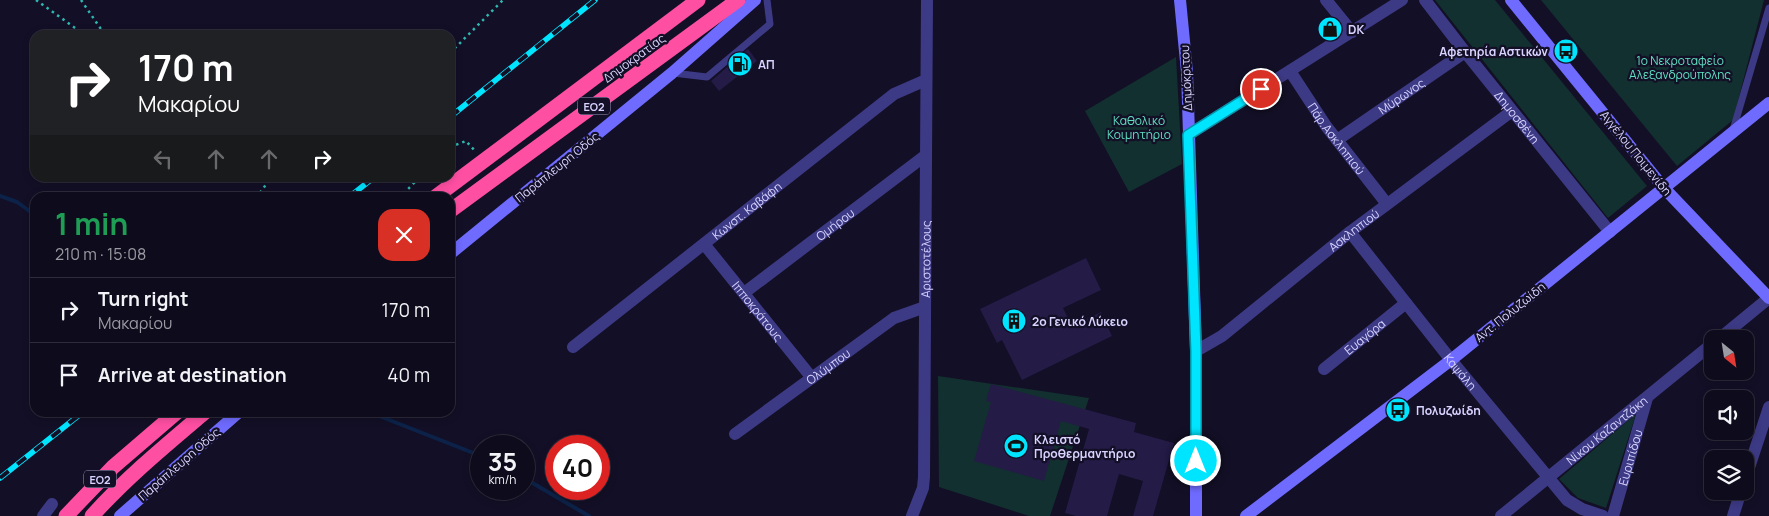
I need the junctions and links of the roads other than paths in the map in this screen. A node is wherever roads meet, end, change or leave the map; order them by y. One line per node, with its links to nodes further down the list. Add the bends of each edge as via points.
1 (698, 0): 23 (highway, Δημοκρατίας / ΕΟ2)
2 (738, 0): 28 (highway, Δημοκρατίας / ΕΟ2)
3 (754, 0): 15 (street, Παράπλευρη Οδός)
4 (767, 0): 15 (lane, via 770,24 707,77)
5 (927, 0): 16 (street, Αριστοτέλους)
6 (1180, 0): 20 (street, Δημόκριτου, via 1187,72)
7 (1326, 0): 12 (street)
8 (1402, 0): 12 (street)
9 (1425, 0): 13 (street, Δημοσθένη)
10 (1511, 0): 25 (street, Αγγέλου Ποιμενίδη)
11 (1769, 8): 19 (lane)
12 (1352, 32): 14 (street)
13 (1465, 52): 18 (street, Δημοσθένη); 21 (street, Μύρωνος)
14 (1290, 71): 20 (street); 21 (street, Πάρ.Ασκληπιού)
15 (672, 73): 32 (street, Παράπλευρη Οδός)
16 (926, 80): 22 (street, Αριστοτέλους); 31 (street, Κωνστ. Καβάφη, via 894,94)
17 (1769, 103): 19 (street, Αντ. Πολυζωίδη)
18 (1512, 111): 27 (street, Ασκληπιού); 30 (street, Δημοσθένη)
19 (1733, 133): 25 (street, Αντ. Πολυζωίδη)
20 (1188, 135): 39 (street, Δημόκριτου)
21 (1337, 140): 27 (street, Πάρ.Ασκληπιού)
22 (926, 155): 33 (street, Ομήρου); 36 (street, Αριστοτέλους)
23 (455, 182)
24 (455, 182): 26 (highway, Δημοκρατίας / ΕΟ2)
25 (1664, 188): 30 (street, Αντ. Πολυζωίδη); 34 (street, Αγγέλου Ποιμενίδη)
26 (442, 192)
27 (1387, 204): 29 (street, Ασκληπιού)
28 (455, 207)
29 (1350, 232): 35 (street, Καψάλη); 39 (street, Ασκληπιού, via 1222,336)
30 (1610, 232): 41 (street, Αντ. Πολυζωίδη)
31 (704, 244): 33 (street, Ιπποκράτους); 38 (street, Κωνστ. Καβάφη)
32 (455, 250)
33 (744, 293): 43 (street, Ιπποκράτους)
34 (1769, 298): 37 (street)
35 (1406, 302): 41 (street, Καψάλη); 42 (street, Ευαγόρα)
36 (925, 307): 43 (street, Ολύμπου, via 894,318); 58 (street, Αριστοτέλους, via 924,477)
37 (1730, 330)
38 (573, 348)
39 (1196, 351): 59 (street, Δημόκριτου)
40 (1704, 351): 44 (street, Νίκου Καζαντζάκη)
41 (1451, 360): 51 (street, Καψάλη); 60 (street, Αντ. Πολυζωίδη)
42 (1324, 369)
43 (812, 378): 49 (street, Ολύμπου)
44 (1647, 398): 51 (street, Νίκου Καζαντζάκη); 63 (street, Ευριπίδου)
45 (1769, 407): 50 (street)
46 (171, 417): 55 (highway, ΕΟ2, via 95,484)
47 (199, 417): 56 (highway, ΕΟ2)
48 (233, 417): 57 (street, Παράπλευρη Οδός)
49 (735, 434)
50 (1754, 453)
51 (1549, 478): 61 (street, Νίκου Καζαντζάκη); 62 (street, Καψάλη, via 1574,506)
52 (1738, 500): 64 (street)
53 (52, 504): 54 (street)
54 (43, 516)
55 (66, 516)
56 (92, 516)
57 (120, 516)
58 (912, 516)
59 (1196, 516)
60 (1246, 516)
61 (1501, 516)
62 (1603, 516)
63 (1613, 516)
64 (1733, 516)

